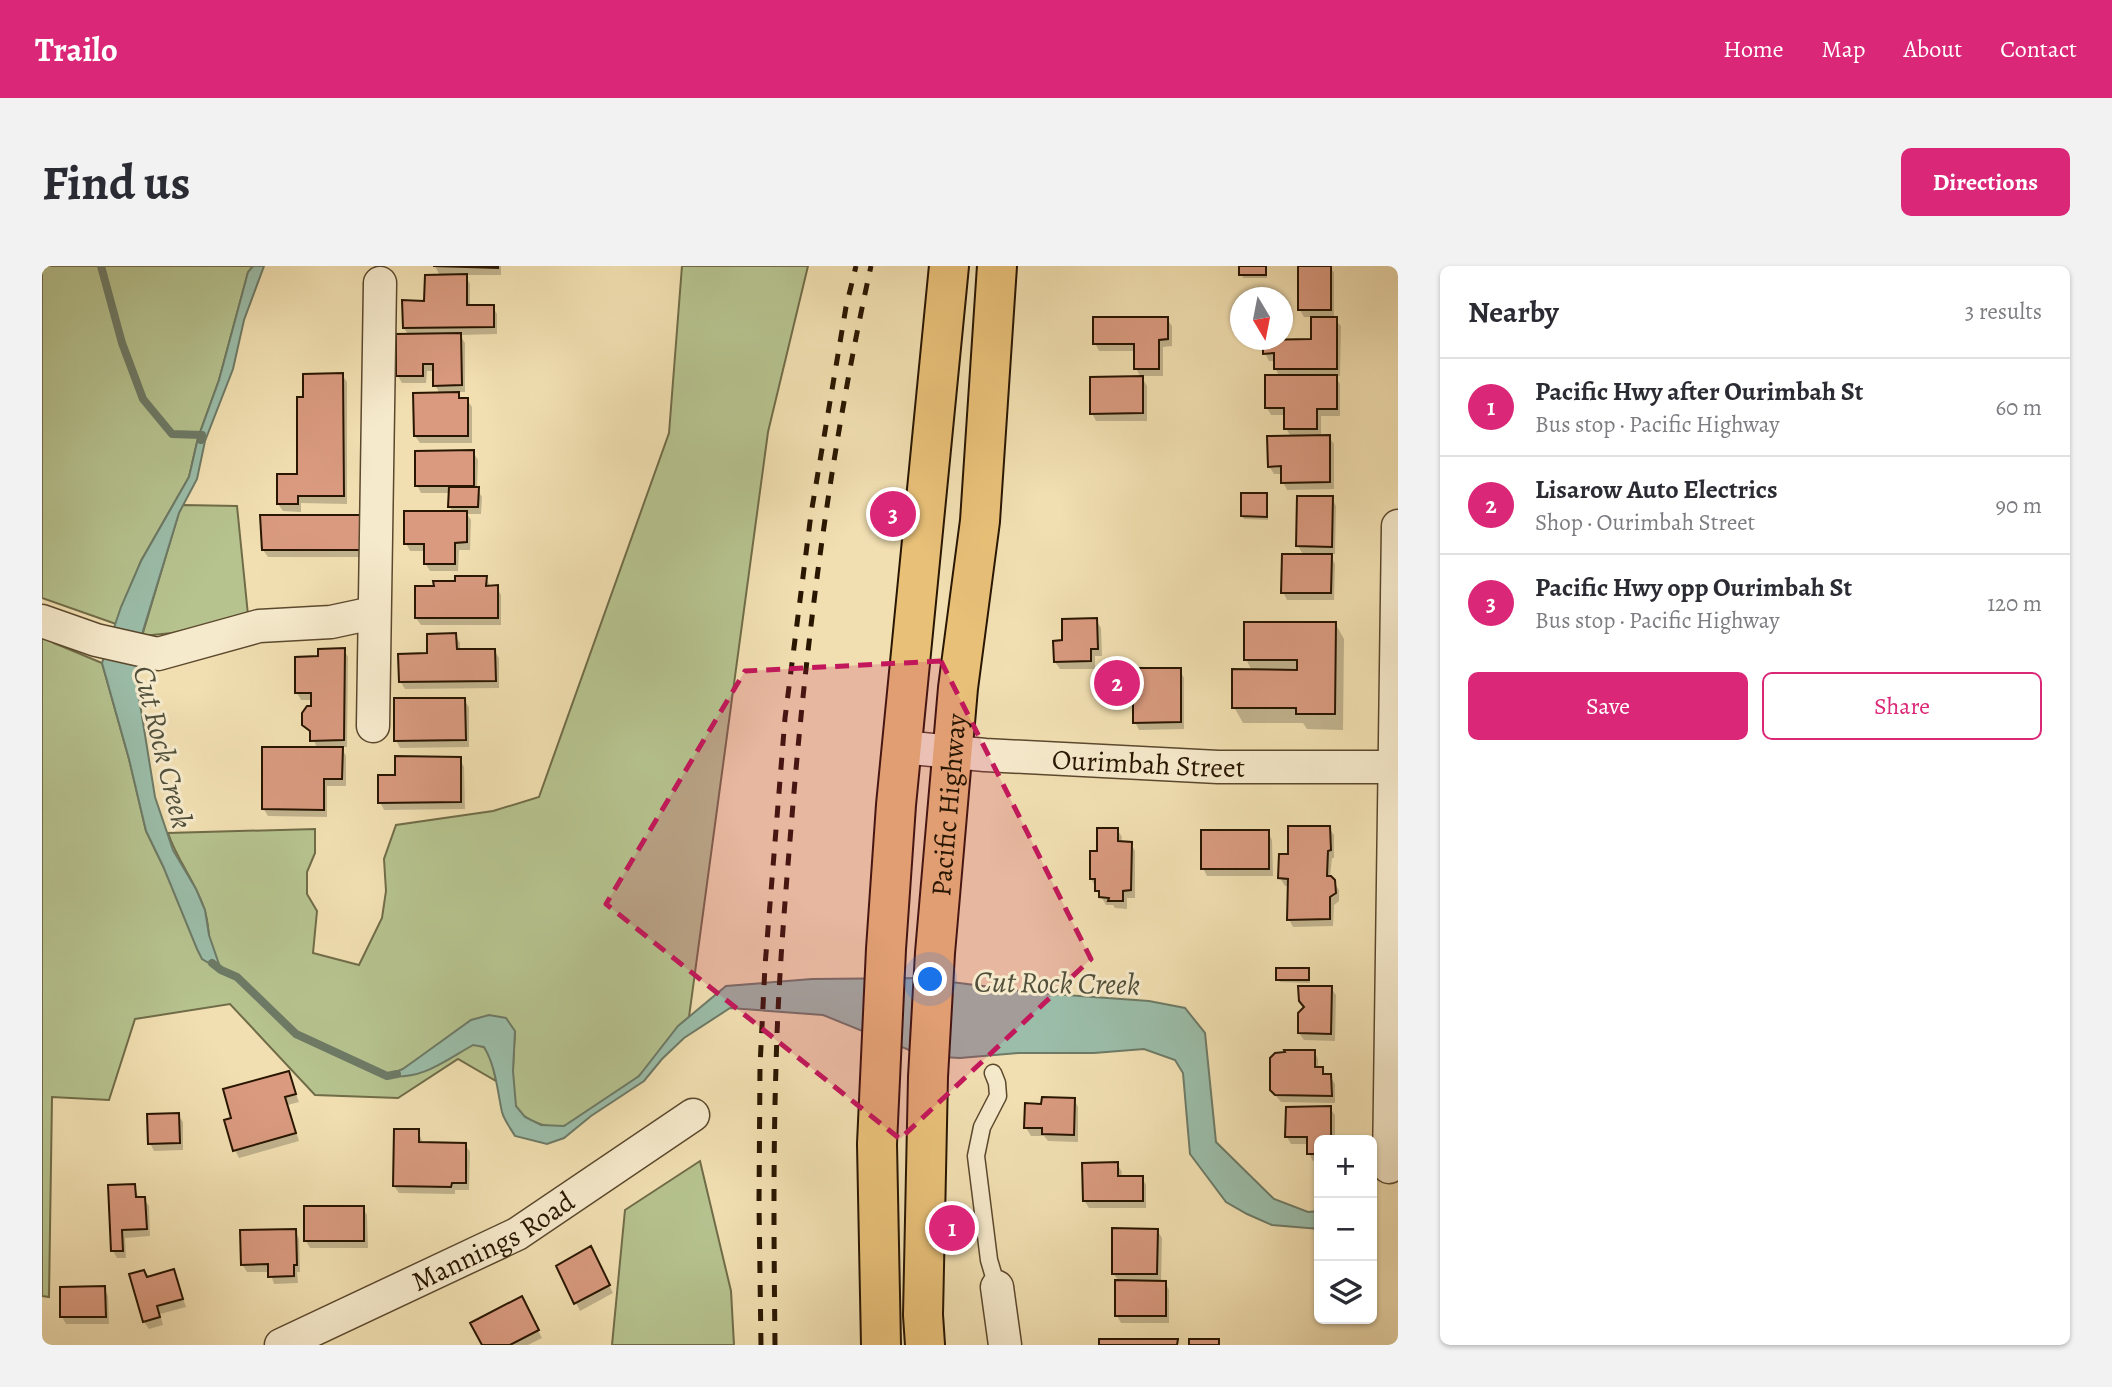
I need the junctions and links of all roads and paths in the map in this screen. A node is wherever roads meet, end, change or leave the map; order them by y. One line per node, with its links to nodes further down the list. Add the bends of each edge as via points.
1 (949, 266): 8 (main road, Pacific Highway)
2 (997, 266): 9 (main road, Pacific Highway, via 980,521)
3 (380, 283): 5 (street)
4 (1398, 526): 10 (street)
5 (373, 613): 6 (street, via 331,622 259,626 158,654); 7 (street)
6 (42, 621)
7 (373, 726)
8 (901, 747): 9 (street, Ourimbah Street); 16 (main road, Pacific Highway, via 879,1079)
9 (953, 751): 10 (street, Ourimbah Street, via 1218,766); 17 (main road, Pacific Highway, via 928,1077)
10 (1396, 767): 13 (street)
11 (993, 1073): 14 (lane, via 998,1096 982,1127 976,1156 989,1260)
12 (693, 1115): 15 (street, Mannings Road, via 517,1234)
13 (1389, 1167)
14 (997, 1287): 18 (street)
15 (281, 1345)
16 (881, 1345)
17 (925, 1345)
18 (1004, 1345)

